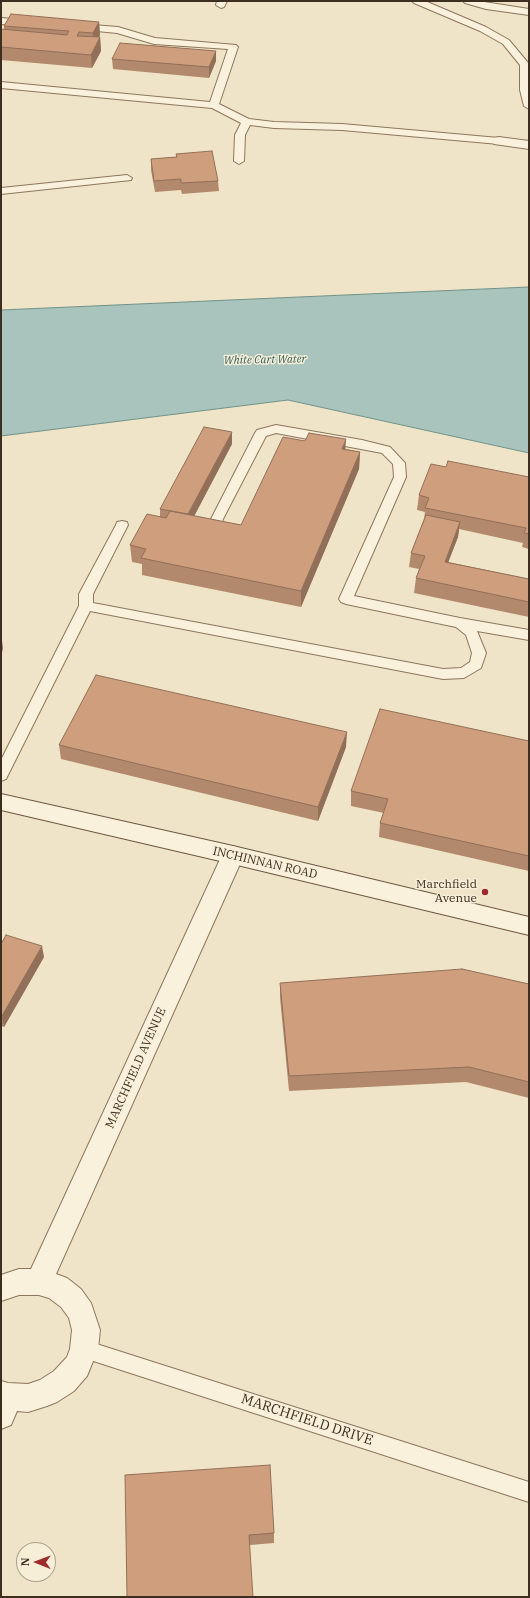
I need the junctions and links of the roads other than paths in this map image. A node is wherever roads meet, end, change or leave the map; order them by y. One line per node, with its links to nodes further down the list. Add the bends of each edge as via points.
1 (416, 1): 9 (lane, via 483,29 506,42 525,66 525,90)
2 (468, 1): 3 (lane)
3 (529, 12)
4 (1, 21): 5 (lane)
5 (32, 23)
6 (71, 26): 8 (lane, via 118,30 154,41 234,47)
7 (1, 85): 8 (lane)
8 (214, 105): 10 (lane)
9 (529, 106)
10 (248, 122): 11 (lane, via 342,127); 13 (lane, via 240,135)
11 (498, 141): 12 (street)
12 (529, 145)
13 (239, 161)
14 (127, 178): 15 (lane)
15 (1, 191)
16 (217, 519): 19 (lane, via 261,433 276,429 386,450 399,462 400,477 346,599)
17 (122, 525): 18 (lane, via 86,594)
18 (86, 606): 19 (lane, via 443,674 464,674 476,665 479,653 472,633); 21 (lane)
19 (460, 623): 20 (lane)
20 (529, 636)
21 (1, 775)
22 (1, 802): 23 (street, INCHINNAN ROAD)
23 (233, 855): 24 (street, INCHINNAN ROAD); 25 (street, MARCHFIELD AVENUE)
24 (529, 926)
25 (39, 1282): 26 (street, via 19,1282); 27 (street, via 57,1287 71,1298 81,1312 86,1330)
26 (1, 1288)
27 (84, 1349): 28 (street, via 77,1366 64,1381 47,1392); 29 (lane, MARCHFIELD DRIVE)
28 (3, 1402)
29 (529, 1492)

